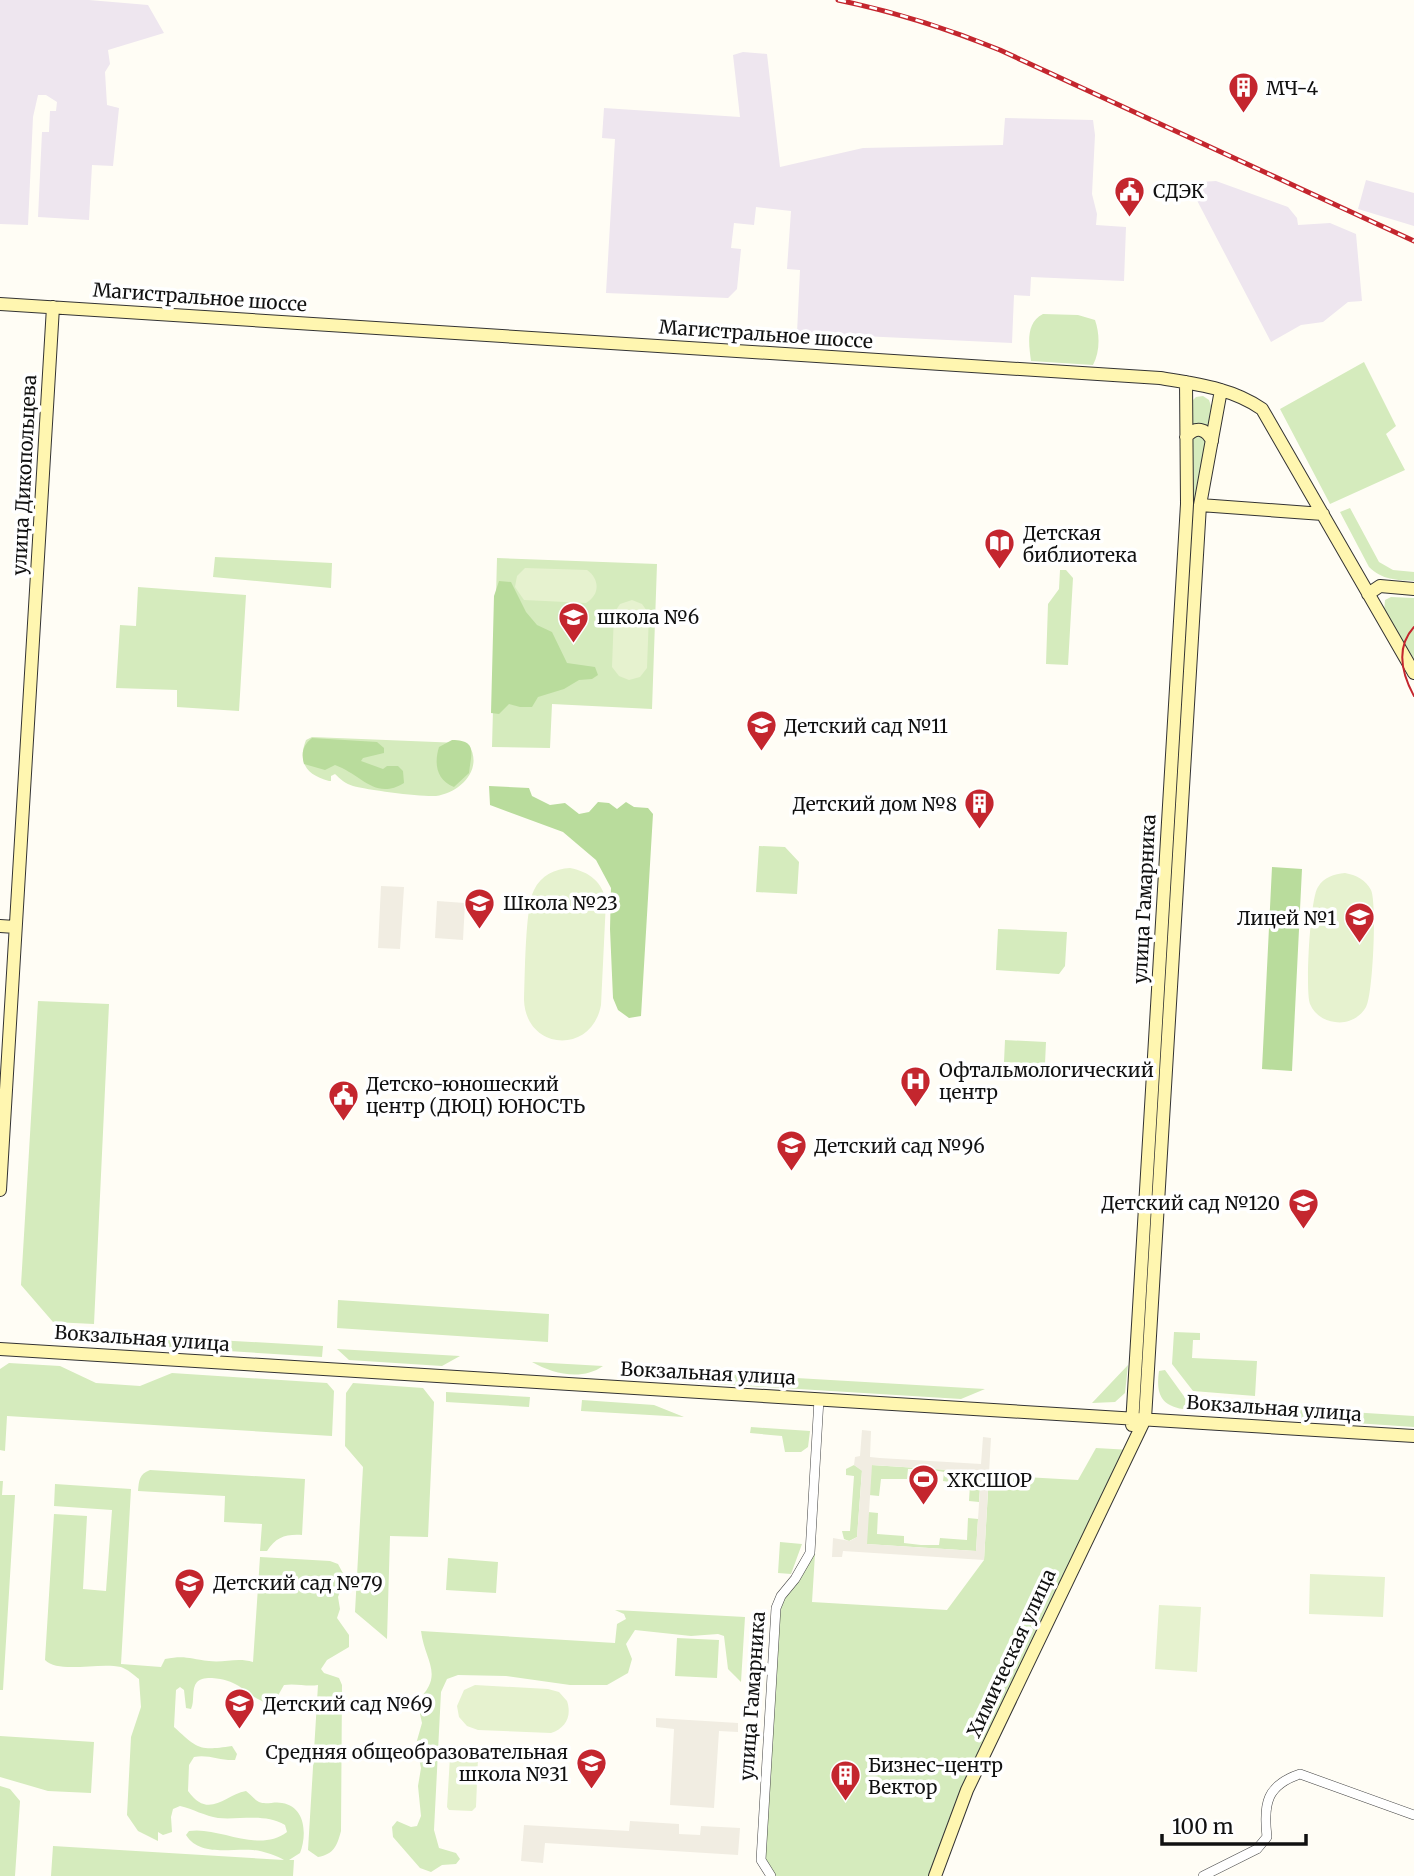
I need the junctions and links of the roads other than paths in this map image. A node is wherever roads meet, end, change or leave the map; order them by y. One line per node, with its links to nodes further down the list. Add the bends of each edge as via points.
1 (0, 304): 2 (main road, Магистральное шоссе)
2 (53, 307): 3 (main road, Магистральное шоссе); 13 (main road, улица Дикопольцева)
3 (1186, 382): 4 (main road, Магистральное шоссе); 5 (main road, улица Гамарника)
4 (1221, 390): 6 (main road, улица Гамарника); 8 (main road, Магистральное шоссе, via 1245,397 1262,409)
5 (1186, 437): 6 (main road, via 1202,430); 17 (main road, улица Гамарника, via 1188,505)
6 (1212, 441): 7 (main road, улица Гамарника)
7 (1200, 505): 8 (main road); 17 (main road, улица Гамарника)
8 (1323, 514): 10 (main road, Магистральное шоссе)
9 (1414, 589): 10 (main road, via 1380,586)
10 (1368, 594): 11 (main road, Магистральное шоссе)
11 (1414, 673)
12 (0, 926): 13 (main road)
13 (15, 927): 14 (main road, улица Дикопольцева)
14 (0, 1189)
15 (0, 1349): 16 (main road, Вокзальная улица)
16 (819, 1399): 17 (main road, Вокзальная улица); 20 (street, улица Гамарника, via 810,1553 776,1608 761,1860)
17 (1139, 1419): 18 (main road, Вокзальная улица); 21 (main road, Химическая улица, via 1130,1450 967,1790)
18 (1414, 1436)
19 (1414, 1815): 22 (street, via 1300,1774 1270,1793 1267,1837 1257,1849)
20 (771, 1876)
21 (935, 1876)
22 (1203, 1876)

